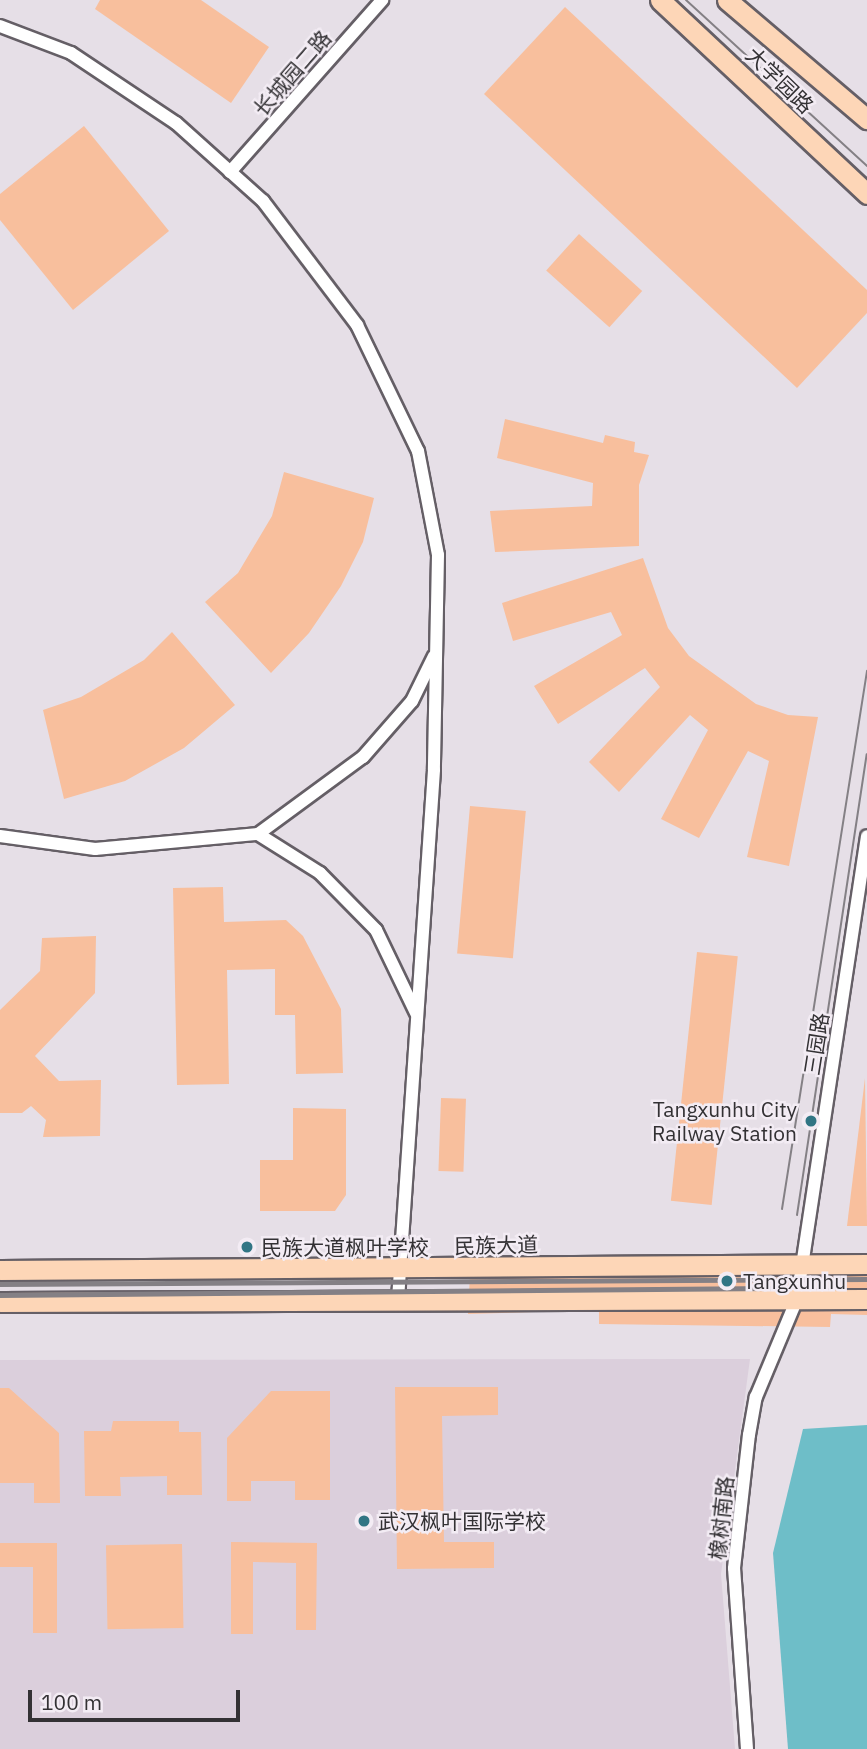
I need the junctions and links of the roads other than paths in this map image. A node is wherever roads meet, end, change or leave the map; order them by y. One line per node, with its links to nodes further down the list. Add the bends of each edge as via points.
1 (382, 0): 6 (street, 长城园二路)
2 (660, 0): 7 (main road, 大学园路)
3 (727, 0): 5 (main road, 大学园路)
4 (0, 26): 6 (street, via 71,53 176,123)
5 (867, 119)
6 (230, 172): 8 (street, via 263,201 357,324 418,451 438,555)
7 (867, 194)
8 (436, 652): 9 (street, via 412,701 363,757); 12 (street, via 434,770)
9 (258, 834): 11 (street, via 95,849); 12 (street, via 320,873 376,930)
10 (867, 835): 14 (street, 三园路)
11 (0, 836)
12 (417, 1017): 15 (street)
13 (867, 1264): 14 (main road, 民族大道)
14 (802, 1265): 15 (main road, 民族大道); 17 (street, 三园路)
15 (400, 1269): 16 (main road, 民族大道); 19 (street)
16 (0, 1270)
17 (797, 1299): 18 (main road); 19 (main road); 21 (street, 橡树南路, via 756,1397 734,1568)
18 (867, 1299)
19 (398, 1300): 20 (main road)
20 (0, 1301)
21 (747, 1749)

